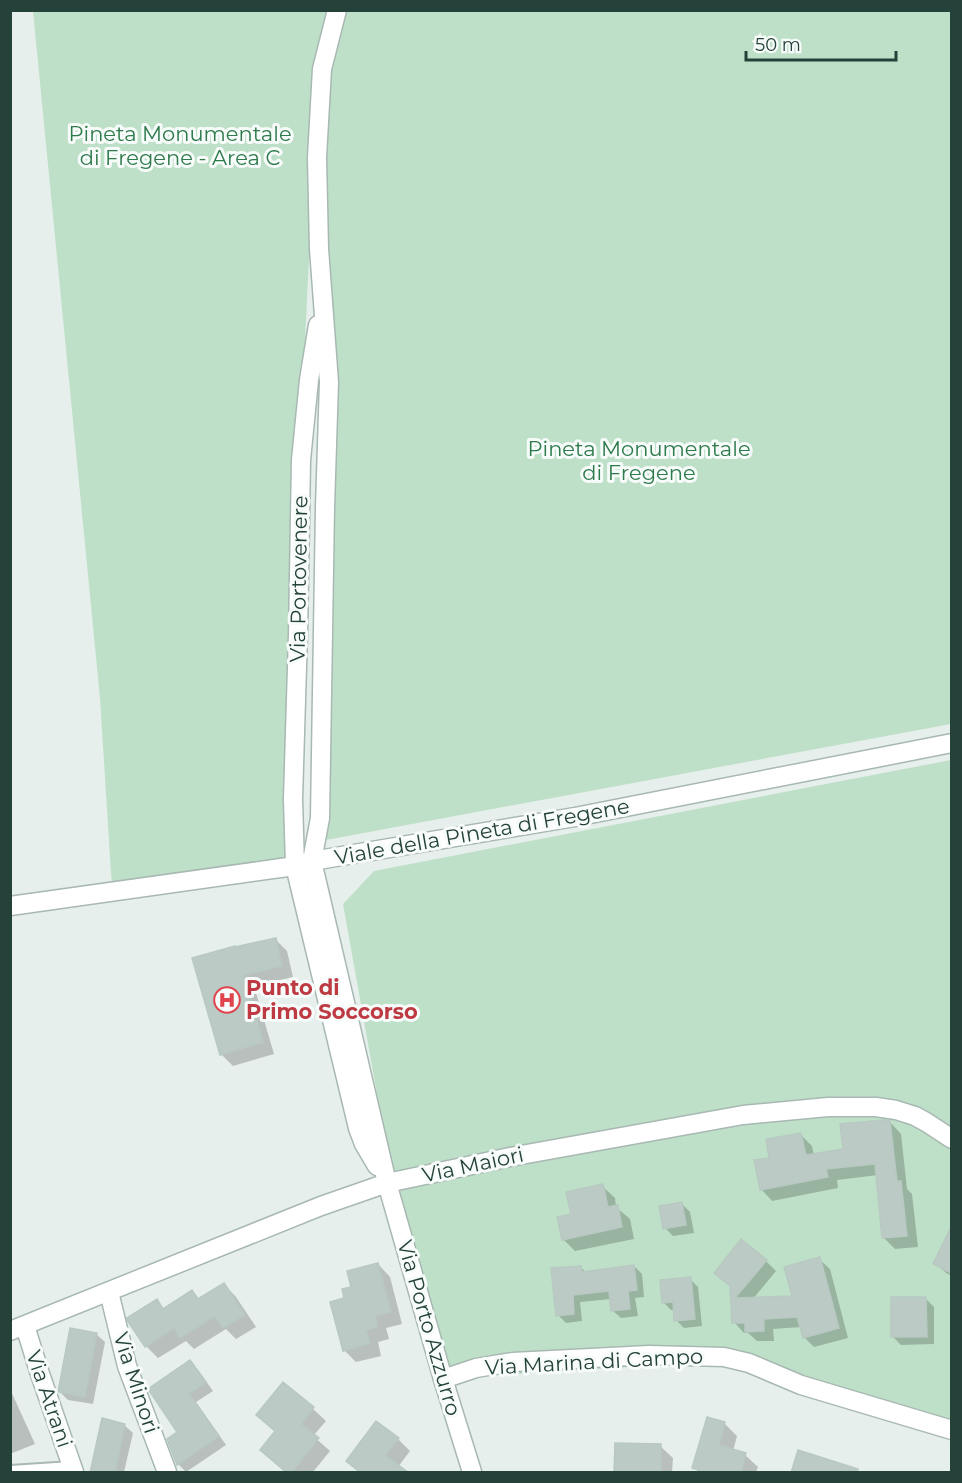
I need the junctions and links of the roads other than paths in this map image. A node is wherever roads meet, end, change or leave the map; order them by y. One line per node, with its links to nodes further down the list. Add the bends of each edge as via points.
1 (337, 10): 2 (street, Via Portovenere, via 322,69 317,157)
2 (323, 294): 4 (street, Via Portovenere, via 301,460 293,799); 4 (street, Via Portovenere, via 329,382 320,818)
3 (951, 743): 4 (street, Viale della Pineta di Fregene, via 575,817)
4 (303, 863): 5 (street, Viale della Pineta di Fregene); 7 (street, Via Porto Azzurro)
5 (10, 906)
6 (951, 1139): 7 (street, Via Maiori, via 915,1116 896,1110 804,1109 743,1115)
7 (387, 1183): 8 (street, Via Maiori); 10 (street, Via Porto Azzurro)
8 (109, 1292): 9 (street, Via Maiori); 14 (street, Via Minori, via 128,1366)
9 (18, 1329): 12 (street, Via Atrani, via 40,1374)
10 (442, 1379): 11 (street, Via Marina di Campo, via 513,1362 649,1355 724,1357); 15 (street, Via Porto Azzurro)
11 (951, 1430)
12 (73, 1470): 13 (lane)
13 (10, 1471)
14 (167, 1473)
15 (472, 1473)

